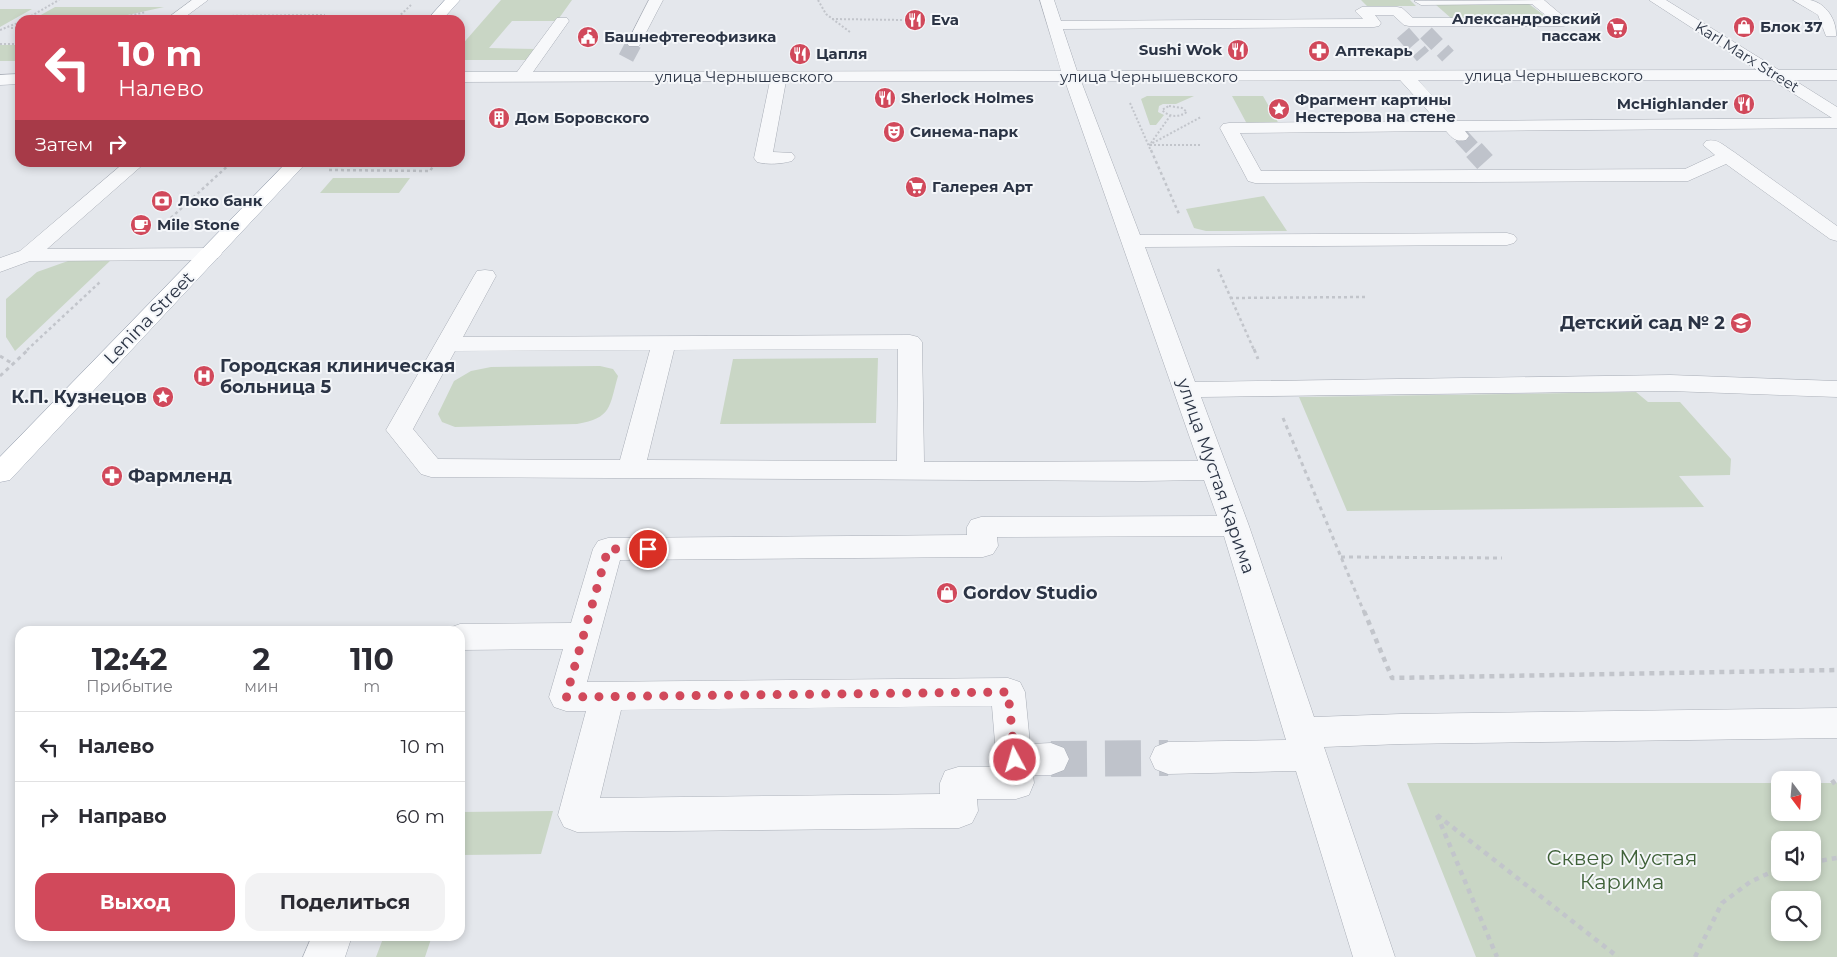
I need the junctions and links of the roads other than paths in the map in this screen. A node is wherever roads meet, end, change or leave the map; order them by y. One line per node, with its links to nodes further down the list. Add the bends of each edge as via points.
1 (201, 0): 10 (street)
2 (453, 0): 11 (main road)
3 (656, 0): 18 (street)
4 (1047, 0): 15 (street, улица Мустая Карима)
5 (1352, 0): 9 (street)
6 (1421, 0): 14 (street); 14 (street, via 1534,0 1562,22)
7 (1656, 0): 25 (street, Karl Marx Street)
8 (1800, 0): 17 (street, via 1824,13)
9 (1362, 11): 13 (street, via 1397,11 1409,22); 15 (street, via 1374,23)
10 (179, 15)
11 (439, 15)
12 (562, 20): 27 (street)
13 (1416, 22): 14 (street); 16 (street)
14 (1445, 22)
15 (1054, 25): 29 (street, улица Мустая Карима)
16 (1426, 33)
17 (1831, 33)
18 (634, 43)
19 (1426, 59): 23 (street)
20 (1451, 59): 24 (street)
21 (1837, 75): 25 (street, улица Чернышевского)
22 (1405, 76): 23 (street, улица Чернышевского); 29 (street, улица Чернышевского); 35 (street)
23 (1442, 76): 24 (street, улица Чернышевского)
24 (1468, 76): 25 (street, улица Чернышевского)
25 (1776, 76): 32 (street, Karl Marx Street)
26 (465, 77): 27 (street, улица Чернышевского)
27 (522, 77): 28 (street, улица Чернышевского, via 620,70)
28 (778, 77): 29 (street, улица Чернышевского); 37 (street, via 763,158)
29 (1071, 77): 42 (street, улица Мустая Карима)
30 (15, 79): 31 (street)
31 (0, 80)
32 (1837, 114)
33 (1837, 123): 34 (street)
34 (1685, 125): 35 (street); 36 (street)
35 (1456, 131): 36 (street, via 1229,128 1255,177 1491,169 1688,176)
36 (1728, 156): 40 (street)
37 (786, 157)
38 (131, 167): 44 (street)
39 (293, 167): 43 (main road, Lenina Street)
40 (1837, 235)
41 (1507, 240): 42 (street)
42 (1131, 241): 50 (street, улица Мустая Карима)
43 (211, 254): 44 (street); 54 (main road, Lenina Street)
44 (27, 255): 45 (street)
45 (0, 266)
46 (485, 276): 48 (street)
47 (664, 343): 48 (street); 51 (street); 52 (street, via 910,342)
48 (448, 344): 51 (street, via 399,430 431,468)
49 (1837, 389): 50 (street, via 1670,383)
50 (1186, 390): 53 (street, улица Мустая Карима)
51 (631, 469): 52 (street)
52 (911, 470): 53 (street)
53 (1215, 470): 55 (street, улица Мустая Карима)
54 (0, 474)
55 (1235, 526): 56 (street, via 981,527 983,546 608,549); 60 (street, улица Мустая Карима)
56 (583, 636): 57 (street); 58 (street, via 566,697)
57 (465, 638)
58 (606, 696): 63 (street, via 1008,692); 63 (street, via 576,815 959,810 958,783 1016,783)
59 (1837, 723): 60 (street, via 1401,729)
60 (1305, 744): 61 (street); 66 (street, улица Мустая Карима)
61 (1168, 758)
62 (1051, 759): 63 (street)
63 (1015, 760)
64 (330, 941): 65 (street)
65 (324, 957)
66 (1374, 957)

